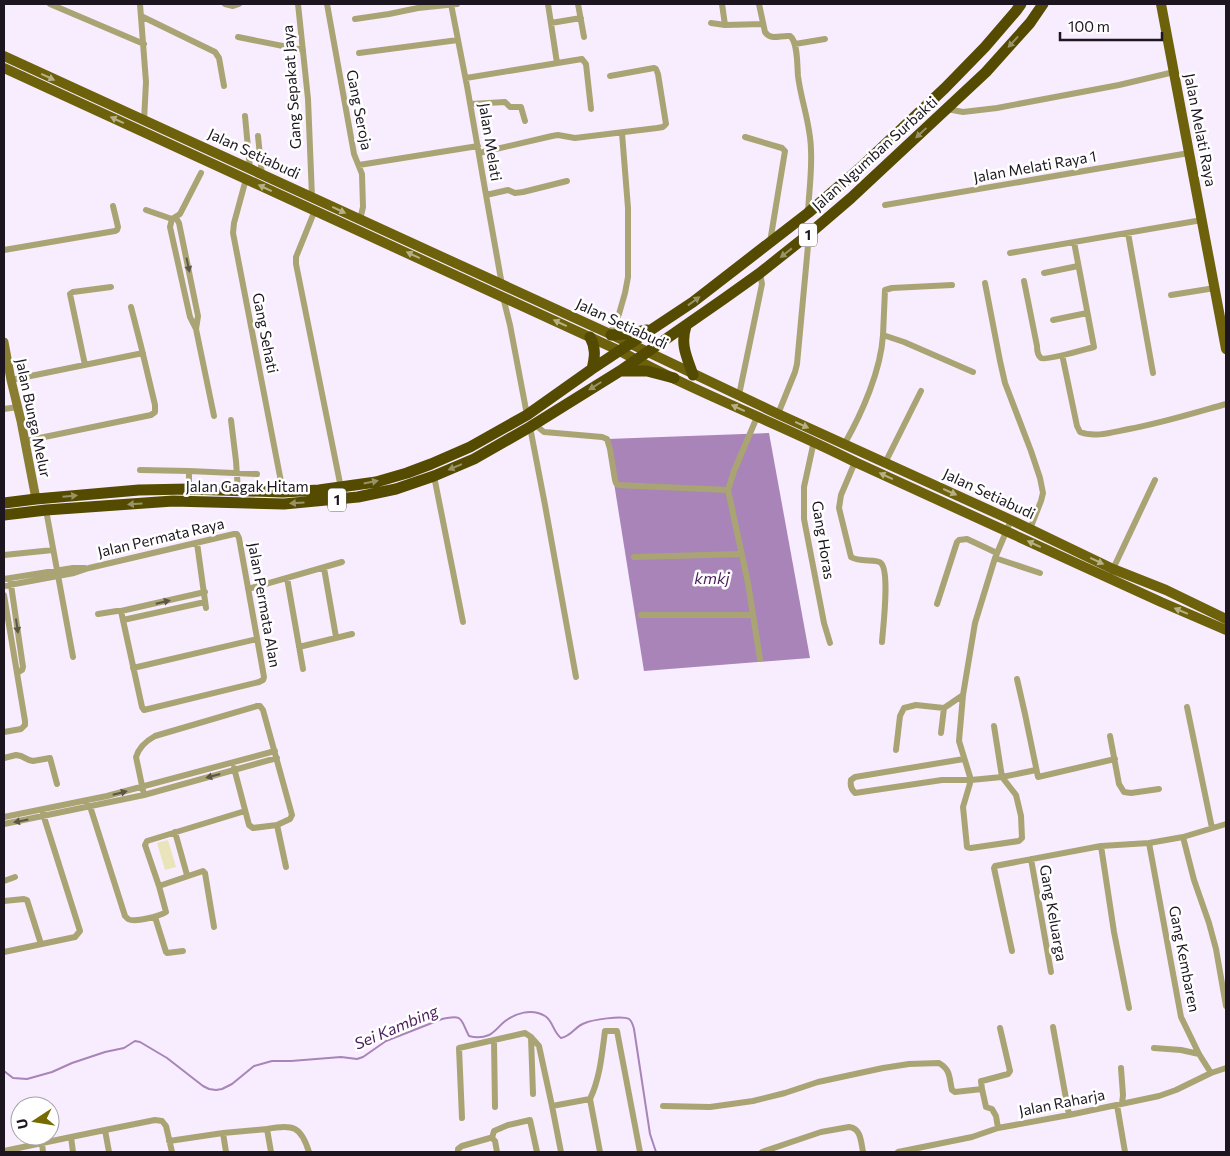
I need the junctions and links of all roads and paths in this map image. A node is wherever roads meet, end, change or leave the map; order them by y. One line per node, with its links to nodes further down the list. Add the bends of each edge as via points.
1 (50, 4): 26 (street)
2 (140, 4): 15 (street)
3 (225, 4): 4 (street)
4 (239, 4)
5 (298, 4): 28 (street, Gang Sepakat Jaya)
6 (327, 4): 51 (street, Gang Seroja, via 354,154)
7 (453, 4): 17 (street); 25 (street, Jalan Melati)
8 (548, 4): 18 (street)
9 (578, 4): 16 (street)
10 (722, 4): 21 (street)
11 (760, 4): 20 (street)
12 (1021, 4): 37 (highway, Jalan Ngumban Surbakti / 1)
13 (1043, 4): 38 (highway, Jalan Ngumban Surbakti / 1, one-way to 38, via 1006,50)
14 (1161, 4): 33 (main road, Jalan Melati Raya)
15 (142, 16): 26 (street); 36 (street, via 216,52)
16 (581, 18): 18 (street); 22 (street)
17 (355, 20)
18 (551, 23): 31 (street)
19 (711, 23): 21 (street)
20 (763, 24): 21 (street); 27 (street, via 770,37 790,36)
21 (725, 25)
22 (584, 36)
23 (238, 37): 28 (street)
24 (825, 39): 27 (street)
25 (458, 40): 29 (street); 35 (street, Jalan Melati)
26 (144, 44): 43 (street)
27 (795, 44): 61 (street, via 812,152)
28 (303, 50): 56 (street, Gang Sepakat Jaya)
29 (359, 53)
30 (4, 56): 43 (main road, Jalan Setiabudi, one-way to 43)
31 (557, 63): 35 (street); 41 (street, via 585,61)
32 (4, 68): 50 (main road, Jalan Setiabudi, one-way to 32)
33 (1174, 72): 40 (street, via 997,108 963,112); 49 (main road, Jalan Melati Raya)
34 (610, 76): 45 (street, via 654,68 658,74 666,124)
35 (466, 78): 39 (street, Jalan Melati)
36 (224, 86)
37 (945, 88): 38 (highway); 61 (highway, Jalan Ngumban Surbakti / 1)
38 (956, 100): 40 (highway, Jalan Ngumban Surbakti / 1)
39 (471, 104): 44 (street, via 505,102 510,107 521,106); 48 (street, Jalan Melati)
40 (947, 109): 66 (highway, Jalan Ngumban Surbakti / 1, one-way to 66)
41 (591, 110)
42 (246, 116): 52 (street, Gang Sehati)
43 (144, 121): 50 (main road, Jalan Setiabudi)
44 (525, 121)
45 (622, 132): 48 (street, via 575,138 552,136); 88 (street, via 628,208 628,277 619,314)
46 (258, 136): 53 (street)
47 (746, 137): 69 (street, via 785,151)
48 (478, 150): 51 (street); 55 (street, Jalan Melati)
49 (1189, 153): 57 (street, Jalan Melati Raya 1); 64 (main road, Jalan Melati Raya)
50 (205, 163): 52 (main road, Jalan Setiabudi); 62 (street, via 180,214)
51 (359, 165): 63 (street, Gang Seroja, via 363,190)
52 (248, 174): 53 (main road, Jalan Setiabudi); 60 (main road, Jalan Setiabudi, one-way to 52); 133 (street, Gang Sehati, via 233,233)
53 (262, 175): 56 (main road, Jalan Setiabudi)
54 (567, 181): 55 (street, via 523,192 508,190)
55 (486, 195): 77 (street, Jalan Melati)
56 (312, 197): 63 (main road, Jalan Setiabudi, one-way to 63)
57 (884, 205)
58 (113, 206): 70 (street, via 118,227 116,232)
59 (146, 210): 62 (street)
60 (315, 210): 67 (main road, Jalan Setiabudi); 129 (street, via 296,264)
61 (808, 213): 69 (highway, Jalan Ngumban Surbakti / 1)
62 (174, 218): 113 (street, via 170,227)
63 (360, 220): 67 (main road, Jalan Setiabudi)
64 (1202, 220): 65 (street); 80 (main road, Jalan Melati Raya)
65 (1128, 233): 68 (street); 102 (street)
66 (809, 234): 73 (highway, Jalan Ngumban Surbakti / 1, one-way to 73); 111 (street, via 797,364)
67 (394, 241): 77 (main road, Jalan Setiabudi); 82 (main road, Jalan Setiabudi, one-way to 67)
68 (1074, 242): 71 (street); 72 (street)
69 (770, 243): 87 (highway, Jalan Ngumban Surbakti / 1, one-way to 69)
70 (4, 250)
71 (1010, 253)
72 (1078, 266): 74 (street); 84 (street)
73 (760, 273): 86 (highway, Jalan Ngumban Surbakti / 1); 107 (street, via 762,284)
74 (1044, 273)
75 (1024, 281): 84 (street, via 1041,358 1094,347)
76 (985, 283): 140 (street, via 1005,383 1043,493)
77 (502, 285): 88 (main road, Jalan Setiabudi)
78 (952, 285): 89 (street, via 885,290)
79 (111, 287): 98 (street, via 70,294)
80 (1215, 288): 81 (street); 93 (main road, Jalan Melati Raya)
81 (1171, 295)
82 (502, 297): 90 (main road, Jalan Setiabudi, one-way to 82); 112 (street)
83 (130, 307): 95 (street)
84 (1087, 313): 85 (street)
85 (1053, 320)
86 (686, 326): 94 (highway, Jalan Ngumban Surbakti / 1); 103 (highway, via 683,344)
87 (654, 328): 88 (highway); 92 (highway, Jalan Ngumban Surbakti / 1)
88 (610, 334): 92 (main road, Jalan Setiabudi)
89 (883, 335): 101 (street); 119 (street, via 874,379)
90 (590, 337): 92 (main road, Jalan Setiabudi); 99 (highway, via 594,352)
91 (4, 342): 104 (street, Jalan Bunga Melur)
92 (625, 348): 94 (main road, Jalan Setiabudi); 97 (main road, Jalan Setiabudi); 99 (highway, Jalan Gagak Hitam / 1)
93 (1226, 349)
94 (647, 352): 97 (highway, Jalan Ngumban Surbakti / 1); 103 (main road, Jalan Setiabudi)
95 (143, 353): 98 (street); 117 (street, via 155,405 155,412 151,415)
96 (1063, 359): 108 (street, via 1078,430 1082,433 1093,435 1150,425)
97 (636, 360): 100 (highway, Jalan Gagak Hitam / 1); 105 (main road, Jalan Setiabudi)
98 (85, 364): 104 (street)
99 (592, 369): 112 (highway, Jalan Gagak Hitam / 1)
100 (620, 371): 105 (highway, via 647,371); 116 (highway, Jalan Gagak Hitam / 1, one-way to 116)
101 (973, 372)
102 (1153, 373)
103 (693, 375): 107 (main road, Jalan Setiabudi)
104 (8, 376): 109 (street, Jalan Bunga Melur)
105 (674, 378): 114 (main road, Jalan Setiabudi, one-way to 105)
106 (921, 391): 122 (street)
107 (739, 395): 111 (main road, Jalan Setiabudi)
108 (1226, 404)
109 (18, 407): 110 (street); 117 (street, Jalan Bunga Melur)
110 (4, 409)
111 (778, 414): 119 (main road, Jalan Setiabudi, one-way to 119)
112 (527, 415): 129 (highway, Jalan Gagak Hitam / 1, one-way to 112, via 376,482 431,464 470,447)
113 (214, 416)
114 (757, 417): 118 (main road, Jalan Setiabudi); 131 (street)
115 (231, 420): 125 (street)
116 (533, 425): 127 (highway, Jalan Gagak Hitam / 1, one-way to 127, via 474,459); 131 (street, via 544,432 607,439 618,486); 182 (street)
117 (25, 440): 134 (street, Jalan Bunga Melur)
118 (814, 441): 120 (main road, Jalan Setiabudi); 175 (street, Gang Horas, via 804,487 804,519)
119 (845, 444): 120 (main road); 122 (main road, Jalan Setiabudi)
120 (838, 453): 121 (main road, Jalan Setiabudi)
121 (855, 462): 141 (main road, Jalan Setiabudi, one-way to 121); 174 (street, via 841,495 840,508 851,556 857,560 878,561 884,570)
122 (885, 463): 139 (main road, Jalan Setiabudi, one-way to 139)
123 (140, 470): 124 (street)
124 (189, 471): 125 (street); 130 (street)
125 (237, 474): 126 (street); 132 (street)
126 (257, 474)
127 (434, 476): 135 (highway, Jalan Gagak Hitam / 1, one-way to 135, via 396,489 323,501 284,504); 169 (street)
128 (1155, 480): 151 (street)
129 (341, 488): 133 (highway, Jalan Gagak Hitam / 1)
130 (189, 489): 132 (highway, Jalan Gagak Hitam / 1); 134 (highway, Jalan Gagak Hitam / 1, one-way to 130); 135 (street)
131 (728, 490): 145 (street)
132 (238, 491): 133 (highway, Jalan Gagak Hitam / 1)
133 (283, 492)
134 (36, 499): 136 (highway, Jalan Gagak Hitam / 1)
135 (190, 502): 137 (highway, Jalan Gagak Hitam / 1, one-way to 137)
136 (4, 503)
137 (46, 510): 138 (highway, Jalan Gagak Hitam / 1); 144 (street)
138 (4, 515)
139 (1011, 520): 140 (main road, Jalan Setiabudi); 141 (street)
140 (1030, 530): 151 (main road, Jalan Setiabudi, one-way to 151)
141 (1006, 531): 147 (street); 161 (main road, Jalan Setiabudi, one-way to 141)
142 (238, 535): 143 (street, Jalan Permata Raya); 157 (street, Jalan Permata Alan)
143 (197, 543): 153 (street, Jalan Permata Raya, via 74,573); 159 (street)
144 (53, 550): 146 (street); 153 (street)
145 (741, 554): 148 (street); 166 (street)
146 (4, 555)
147 (996, 555): 152 (street); 162 (street, via 967,539 959,540); 184 (street, via 975,623)
148 (634, 557)
149 (342, 562): 150 (street)
150 (324, 568): 154 (street); 172 (street)
151 (1113, 569): 158 (main road, Jalan Setiabudi)
152 (1040, 573)
153 (58, 574): 155 (street, Jalan Permata Raya); 177 (street)
154 (287, 578): 157 (street); 176 (street)
155 (8, 581): 156 (street, Jalan Permata Raya); 181 (street, one-way to 181, via 23,667)
156 (4, 586)
157 (248, 589): 173 (street, Jalan Permata Alan)
158 (1166, 590): 161 (main road); 167 (main road, Jalan Setiabudi)
159 (205, 592): 163 (street, one-way to 159); 168 (street, via 206,605)
160 (4, 595): 181 (street)
161 (1161, 602): 170 (main road, Jalan Setiabudi, one-way to 161)
162 (937, 604)
163 (121, 611): 164 (street); 168 (street)
164 (98, 614)
165 (641, 615): 166 (street)
166 (752, 615): 178 (street)
167 (1226, 619)
168 (123, 620): 179 (street)
169 (463, 622)
170 (1226, 630)
171 (352, 634): 172 (street)
172 (336, 638): 176 (street)
173 (257, 639): 179 (street); 179 (street, Jalan Permata Alan, via 265,675 263,680 146,710 142,708)
174 (882, 642)
175 (830, 643)
176 (299, 647): 180 (street)
177 (73, 657)
178 (760, 660)
179 (133, 668)
180 (303, 669)
181 (17, 672): 188 (street, via 25,725 21,729)
182 (576, 677)
183 (1017, 679): 199 (street)
184 (963, 695): 186 (street); 195 (street, via 959,740)
185 (1187, 707): 214 (street)
186 (944, 708): 189 (street); 191 (street, via 916,705 904,708)
187 (994, 726): 200 (street)
188 (4, 732)
189 (941, 733)
190 (1110, 736): 196 (street)
191 (896, 750)
192 (275, 751): 194 (street); 197 (street); 203 (street, via 264,710 257,706 155,736 146,742 136,757)
193 (4, 758): 202 (street, via 16,755 33,761 50,758)
194 (277, 758): 198 (street); 213 (street, via 292,815)
195 (964, 759): 201 (street); 201 (street, via 855,777 850,784 855,793 942,780)
196 (1115, 759): 199 (street, via 1039,777); 204 (street, via 1119,784 1124,792)
197 (232, 762): 198 (street); 203 (street)
198 (234, 770): 205 (street, one-way to 205); 208 (street)
199 (1036, 770): 200 (street)
200 (1002, 777): 201 (street); 201 (street, via 1016,795 1022,838 1016,842 971,848 967,846 962,807)
201 (971, 780)
202 (57, 784)
203 (142, 787): 205 (street); 206 (street, one-way to 203)
204 (1159, 789)
205 (144, 794): 206 (street)
206 (88, 804): 207 (street); 209 (street); 226 (street, via 126,918 139,920)
207 (42, 809): 209 (street); 210 (street)
208 (245, 811): 213 (street, via 252,828); 215 (street)
209 (44, 816): 211 (street, one-way to 211); 228 (street, via 80,931 75,936)
210 (4, 817)
211 (4, 824)
212 (1226, 824): 214 (street)
213 (277, 825): 220 (street)
214 (1212, 828): 216 (street)
215 (175, 832): 221 (street); 224 (street, via 145,843)
216 (1183, 837): 217 (street); 233 (street, via 1216,949)
217 (1149, 843): 218 (street); 240 (street, Gang Kembaren, via 1181,1017)
218 (1101, 846): 219 (street); 234 (street)
219 (1031, 859): 230 (street, via 994,868); 232 (street, Gang Keluarga)
220 (286, 867)
221 (188, 875): 224 (street); 227 (street, via 205,873)
222 (15, 877): 223 (street)
223 (4, 881)
224 (159, 886): 226 (street, via 166,912)
225 (4, 901): 228 (street, via 27,900)
226 (155, 916): 229 (street, via 166,952)
227 (214, 927)
228 (41, 944): 231 (street)
229 (183, 951)
230 (1012, 951)
231 (4, 952)
232 (1051, 972)
233 (1226, 1006)
234 (1129, 1008)
235 (1053, 1027): 251 (street)
236 (1000, 1028): 244 (street, via 1010,1071 982,1080)
237 (531, 1037): 238 (street, via 525,1032); 245 (street); 249 (street, via 539,1046)
238 (494, 1041): 248 (street); 252 (street, via 459,1048)
239 (1154, 1048): 240 (street)
240 (1199, 1054): 243 (street, Gang Kembaren)
241 (1121, 1068): 247 (street, via 1123,1095)
242 (1226, 1068): 243 (street, Jalan Raharja)
243 (1211, 1073): 247 (street, Jalan Raharja, via 1159,1096)
244 (982, 1089): 250 (street, via 955,1092 948,1070 942,1064 909,1064 848,1075 752,1101 710,1107); 253 (street, via 986,1107 992,1109)
245 (533, 1094)
246 (590, 1099): 249 (street); 273 (street); 274 (street, via 601,1064 604,1031 616,1031)
247 (1119, 1104): 251 (street, Jalan Raharja); 278 (street)
248 (495, 1106)
249 (552, 1106): 272 (street)
250 (663, 1106)
251 (1069, 1115): 253 (street, Jalan Raharja)
252 (462, 1118)
253 (998, 1128): 277 (street, Jalan Raharja, via 972,1137)
254 (267, 1129): 256 (street); 267 (street); 268 (street, via 285,1127 297,1130 305,1139)
255 (105, 1130): 257 (street); 260 (street, via 159,1120 166,1126); 264 (street)
256 (223, 1133): 260 (street); 266 (street)
257 (71, 1137): 259 (street); 263 (street)
258 (492, 1138): 269 (street, via 462,1146); 270 (street); 271 (street, via 494,1130 530,1120)
259 (60, 1139)
260 (169, 1141): 265 (street)
261 (28, 1146): 262 (street)
262 (4, 1151)
263 (74, 1152)
264 (109, 1152)
265 (172, 1152)
266 (226, 1152)
267 (271, 1152)
268 (309, 1152)
269 (458, 1152)
270 (498, 1152)
271 (537, 1152)
272 (561, 1152)
273 (600, 1152)
274 (640, 1152)
275 (762, 1152): 276 (street, via 821,1132 854,1127)
276 (863, 1152)
277 (898, 1152)
278 (1125, 1152)

